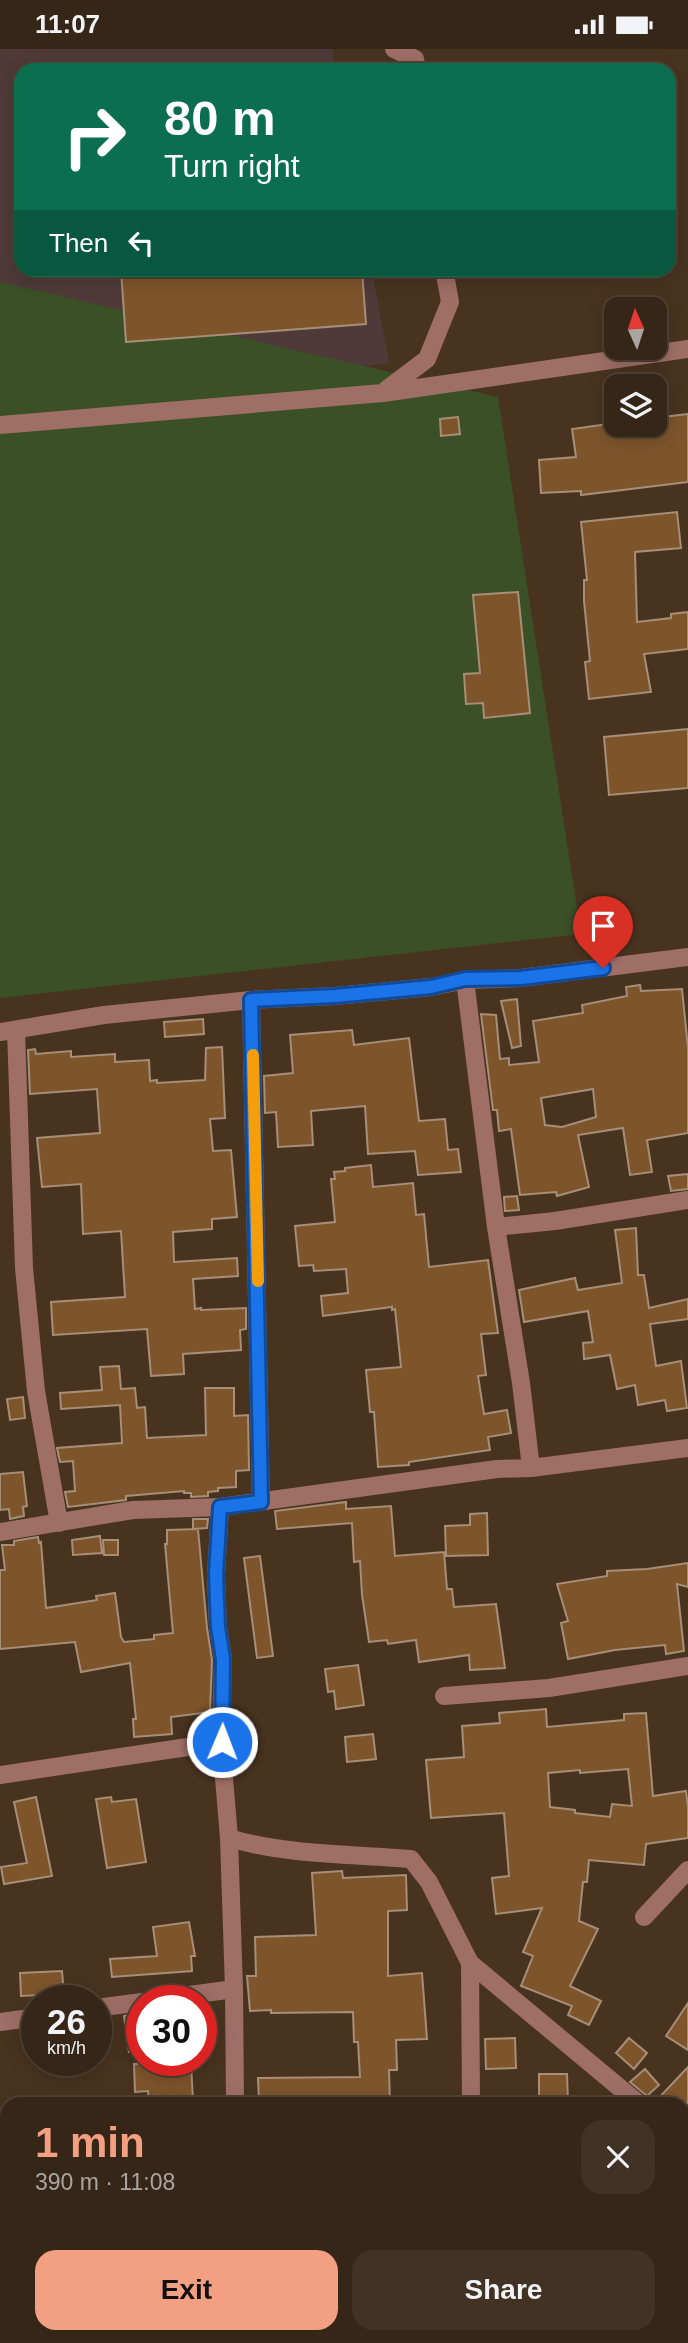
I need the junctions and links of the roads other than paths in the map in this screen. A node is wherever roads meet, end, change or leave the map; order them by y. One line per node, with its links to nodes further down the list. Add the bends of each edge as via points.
1 (394, 49): 2 (street)
2 (416, 63)
3 (445, 277): 5 (street, via 450,302 427,359)
4 (688, 349): 5 (street)
5 (383, 393): 6 (street)
6 (0, 425)
7 (688, 957): 8 (street, via 521,978)
8 (465, 979): 9 (street, via 431,987); 12 (street)
9 (251, 1000): 10 (street, via 104,1015); 15 (street)
10 (8, 1031): 17 (street, via 36,1391)
11 (688, 1200): 12 (street)
12 (496, 1227): 14 (street)
13 (688, 1448): 14 (street)
14 (531, 1468): 15 (street)
15 (261, 1502): 16 (street)
16 (220, 1507): 17 (street, via 133,1510); 21 (street, via 216,1575 223,1659)
17 (59, 1523): 18 (street)
18 (0, 1532)
19 (688, 1665): 20 (street, via 549,1688)
20 (444, 1696)
21 (222, 1742): 22 (street); 23 (street)
22 (0, 1775)
23 (229, 1838): 26 (street, via 411,1859 429,1882); 27 (street)
24 (688, 1870): 25 (street)
25 (644, 1917)
26 (470, 1962): 32 (street); 33 (street)
27 (234, 1989): 28 (street); 31 (street)
28 (217, 1991)
29 (21, 2019): 30 (street)
30 (0, 2022)
31 (235, 2097)
32 (471, 2097)
33 (631, 2097)

